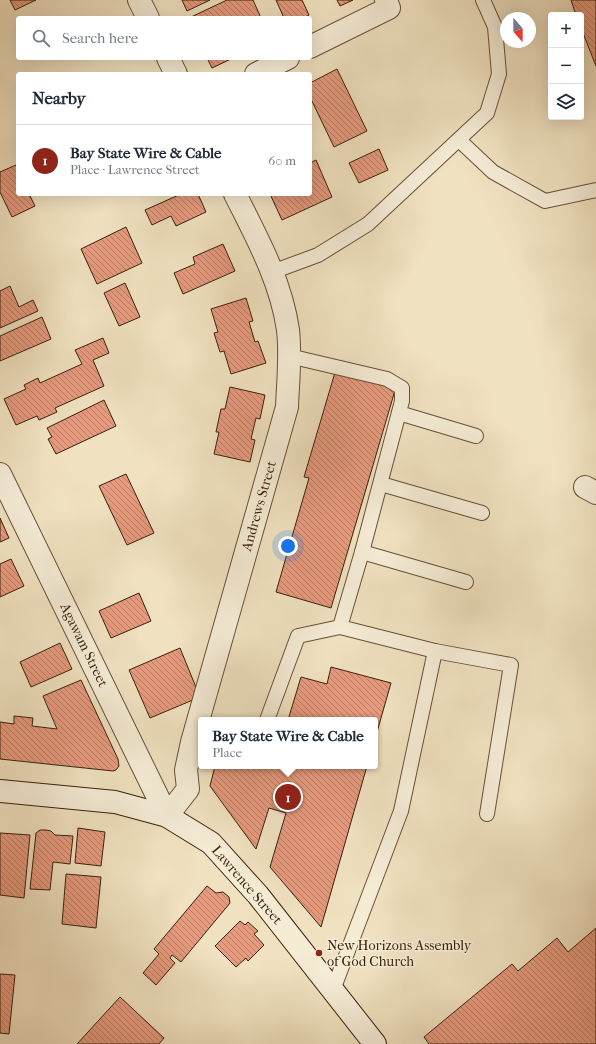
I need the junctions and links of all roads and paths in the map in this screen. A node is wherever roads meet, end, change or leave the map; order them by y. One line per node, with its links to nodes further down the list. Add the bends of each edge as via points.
1 (139, 0): 4 (street)
2 (386, 0): 5 (street, via 389,8)
3 (483, 0): 10 (lane, via 494,27 499,74 486,113)
4 (147, 16)
5 (312, 46)
6 (169, 60): 8 (street)
7 (284, 60): 9 (street)
8 (175, 72)
9 (260, 72)
10 (459, 140): 11 (lane, via 494,172 545,201); 13 (lane, via 368,224 318,255)
11 (596, 190)
12 (236, 196): 13 (street, Andrews Street)
13 (272, 272): 14 (street, Andrews Street, via 288,331)
14 (289, 356): 15 (lane, via 387,380 402,388); 24 (street, Andrews Street, via 287,407)
15 (399, 413): 16 (lane); 18 (lane)
16 (476, 436)
17 (0, 474): 29 (street, Agawam Street)
18 (381, 484): 19 (lane); 20 (lane)
19 (482, 513)
20 (362, 552): 21 (lane); 22 (lane)
21 (466, 582)
22 (340, 627): 23 (lane); 25 (lane, via 298,636)
23 (434, 651): 28 (lane, via 511,665); 30 (lane, via 401,811)
24 (199, 717)
25 (268, 717)
26 (198, 721): 29 (street, Andrews Street, via 186,770 188,789)
27 (0, 791): 29 (street, Lawrence Street, via 115,802)
28 (486, 814)
29 (167, 816): 30 (street, Lawrence Street, via 211,843 258,894)
30 (333, 990): 31 (street, Lawrence Street)
31 (374, 1044)

